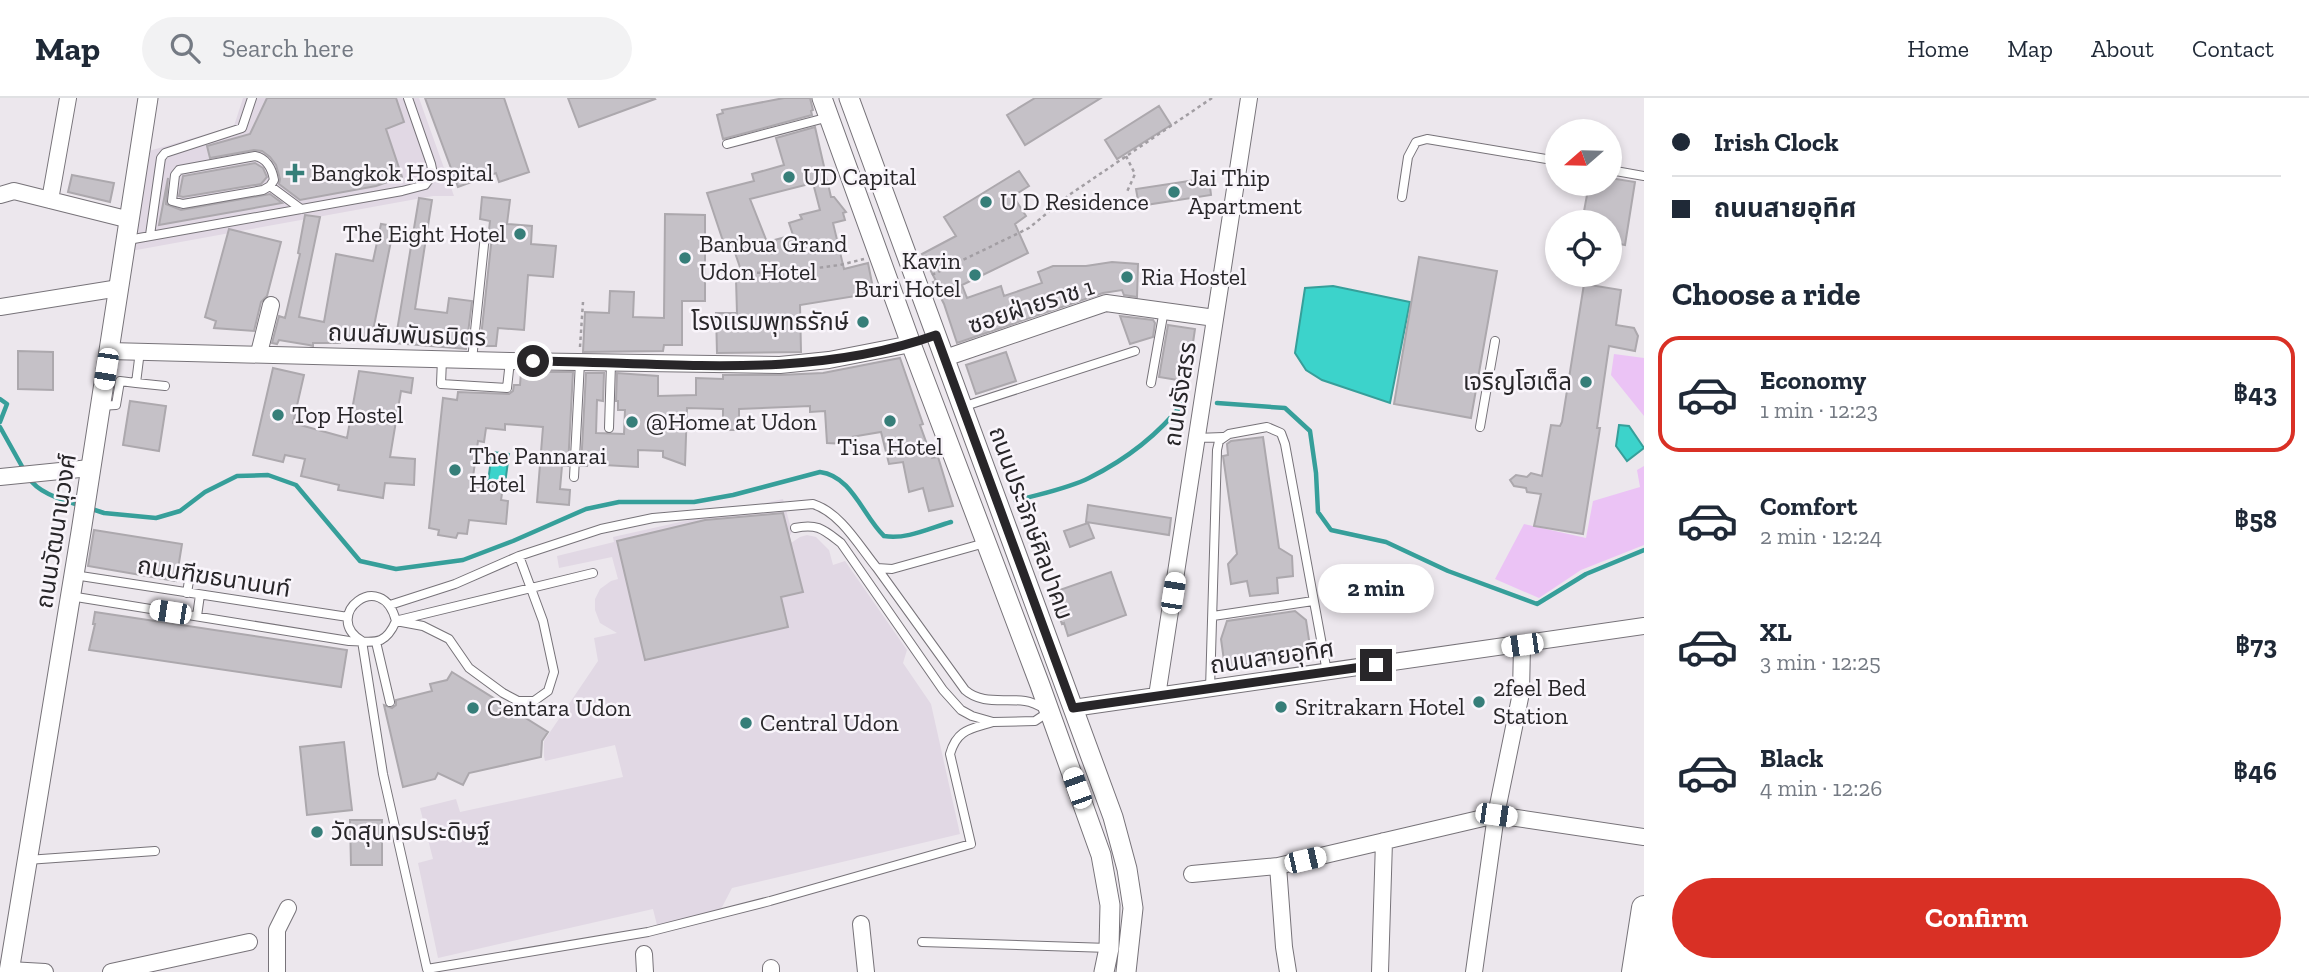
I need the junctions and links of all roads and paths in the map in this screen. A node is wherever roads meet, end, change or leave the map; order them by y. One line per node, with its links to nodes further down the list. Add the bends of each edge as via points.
1 (68, 98): 19 (street)
2 (148, 98): 21 (street, ถนนวัฒนานุวงศ์)
3 (252, 98): 22 (lane, via 242,128 161,158)
4 (408, 98): 20 (lane, via 431,164 430,180 402,191)
5 (822, 98): 9 (street, ถนนประจักษ์ศิลปาคม)
6 (1212, 98): 11 (path)
7 (1249, 98): 33 (street, ถนนรังสรร)
8 (852, 104): 9 (street); 27 (street, ถนนประจักษ์ศิลปาคม)
9 (829, 117): 10 (lane); 25 (street, ถนนประจักษ์ศิลปาคม)
10 (727, 144)
11 (1126, 156): 16 (path, via 1135,174); 27 (path, via 1029,228)
12 (1545, 159): 18 (lane, via 1427,139 1416,142 1408,157)
13 (1622, 172): 14 (lane)
14 (1644, 176)
15 (270, 186): 15 (lane, via 183,204 172,201 179,170 255,156 269,166 274,180); 20 (lane)
16 (1126, 194)
17 (0, 195): 19 (street, via 14,191)
18 (1402, 197)
19 (50, 200): 21 (street)
20 (301, 209): 22 (lane)
21 (130, 220): 24 (street, ถนนวัฒนานุวงศ์)
22 (150, 235): 24 (lane)
23 (485, 235): 43 (lane)
24 (127, 240): 28 (street, ถนนวัฒนานุวงศ์)
25 (878, 255): 26 (path, via 840,265); 36 (street, ถนนประจักษ์ศิลปาคม)
26 (750, 273)
27 (917, 282): 34 (street, ถนนประจักษ์ศิลปาคม)
28 (119, 288): 31 (street); 37 (street, ถนนวัฒนานุวงศ์)
29 (583, 302): 45 (path)
30 (271, 305): 40 (street)
31 (0, 307)
32 (1164, 310): 33 (street, ซอยฝ่ายราช 1); 41 (street, ซอยฝ่ายราช 1, via 1106,303); 48 (lane)
33 (1215, 318): 55 (street, ถนนรังสรร)
34 (936, 335): 36 (street); 41 (street, ถนนประจักษ์ศิลปาคม)
35 (1495, 341): 52 (lane)
36 (911, 344): 46 (street, ถนนสัมพันธมิตร, via 780,365); 61 (street, ถนนประจักษ์ศิลปาคม)
37 (109, 351): 38 (street, ถนนสัมพันธมิตร); 50 (street, ถนนวัฒนานุวงศ์)
38 (140, 351): 40 (street, ถนนสัมพันธมิตร); 47 (lane)
39 (1135, 351): 51 (lane)
40 (259, 353): 42 (street, ถนนสัมพันธมิตร)
41 (944, 358): 51 (street, ถนนประจักษ์ศิลปาคม)
42 (442, 359): 43 (street, ถนนสัมพันธมิตร); 44 (lane, via 441,384 507,388)
43 (472, 359): 44 (street, ถนนสัมพันธมิตร)
44 (510, 361): 45 (street, ถนนสัมพันธมิตร)
45 (580, 361): 46 (street, ถนนสัมพันธมิตร); 58 (lane)
46 (611, 363): 53 (lane)
47 (136, 383): 49 (lane); 50 (lane, via 120,381 116,405)
48 (1151, 383)
49 (165, 386)
50 (100, 406): 56 (street, ถนนวัฒนานุวงศ์)
51 (962, 407): 60 (street, ถนนประจักษ์ศิลปาคม)
52 (1480, 427)
53 (609, 428)
54 (1223, 437): 55 (lane); 71 (lane, via 1267,427 1280,433); 74 (lane, via 1217,450)
55 (1196, 438): 84 (street, ถนนรังสรร)
56 (90, 468): 57 (street); 66 (street, ถนนวัฒนานุวงศ์)
57 (0, 477)
58 (574, 478)
59 (795, 528): 89 (lane, via 824,529 841,543 951,700 972,716)
60 (1010, 536): 61 (street); 86 (street, ถนนประจักษ์ศิลปาคม)
61 (985, 543): 64 (lane, via 892,569); 87 (street, ถนนประจักษ์ศิลปาคม)
62 (519, 556): 64 (lane, via 601,528 653,518 813,504 831,513); 67 (lane); 72 (lane)
63 (191, 568): 68 (lane)
64 (877, 568): 87 (lane, via 971,696 1028,701)
65 (593, 573): 67 (lane)
66 (74, 575): 68 (lane, ถนนฑีฆธนานนท์); 70 (street, ถนนวัฒนานุวงศ์)
67 (531, 586): 76 (lane); 83 (lane, via 554,672 548,691)
68 (187, 593): 69 (lane, ถนนฑีฆธนานนท์)
69 (200, 595): 73 (lane); 75 (lane, ถนนฑีฆธนานนท์)
70 (70, 596): 73 (lane); 94 (street, ถนนวัฒนานุวงศ์)
71 (1312, 601): 74 (lane); 81 (lane)
72 (390, 605): 75 (lane, via 369,596 354,603); 76 (lane)
73 (197, 616): 78 (lane)
74 (1213, 616): 82 (lane)
75 (348, 617): 78 (lane, via 351,631)
76 (396, 621): 79 (lane, via 389,635); 83 (lane, via 423,626 449,639 469,668 510,697 534,701)
77 (1644, 626): 80 (street, ถนนสายอุทิศ)
78 (362, 641): 79 (lane); 89 (lane, via 383,774 427,969 648,932 971,844 950,754 964,731)
79 (376, 642): 85 (lane)
80 (1522, 645): 81 (street, ถนนสายอุทิศ); 90 (street, via 1521,693)
81 (1327, 672): 82 (street, ถนนสายอุทิศ)
82 (1210, 689): 84 (street, ถนนสายอุทิศ)
83 (540, 696): 88 (path)
84 (1157, 696): 86 (street, ถนนสายอุทิศ)
85 (390, 702)
86 (1073, 708): 87 (street); 111 (street, ถนนประจักษ์ศิลปาคม, via 1127,869 1133,908)
87 (1049, 711): 89 (lane, via 1035,721); 102 (street, ถนนประจักษ์ศิลปาคม, via 1101,855 1110,905)
88 (565, 713)
89 (993, 722)
90 (1496, 815): 91 (street); 92 (street); 114 (street)
91 (1644, 837)
92 (1384, 841): 95 (street); 113 (street)
93 (155, 851): 94 (lane)
94 (27, 860): 104 (street, ถนนวัฒนานุวงศ์)
95 (1278, 866): 96 (street); 112 (street)
96 (1192, 874)
97 (288, 908): 107 (street, via 277,930)
98 (1644, 908): 115 (main road)
99 (861, 924): 109 (street)
100 (249, 942): 106 (street)
101 (922, 942): 102 (lane)
102 (1109, 948): 110 (street, ถนนประจักษ์ศิลปาคม)
103 (644, 954): 108 (street)
104 (9, 971): 105 (street)
105 (45, 972)
106 (111, 972)
107 (277, 972)
108 (645, 972)
109 (866, 972)
110 (1104, 972)
111 (1126, 972)
112 (1288, 972)
113 (1380, 972)
114 (1474, 972)
115 (1634, 972)

